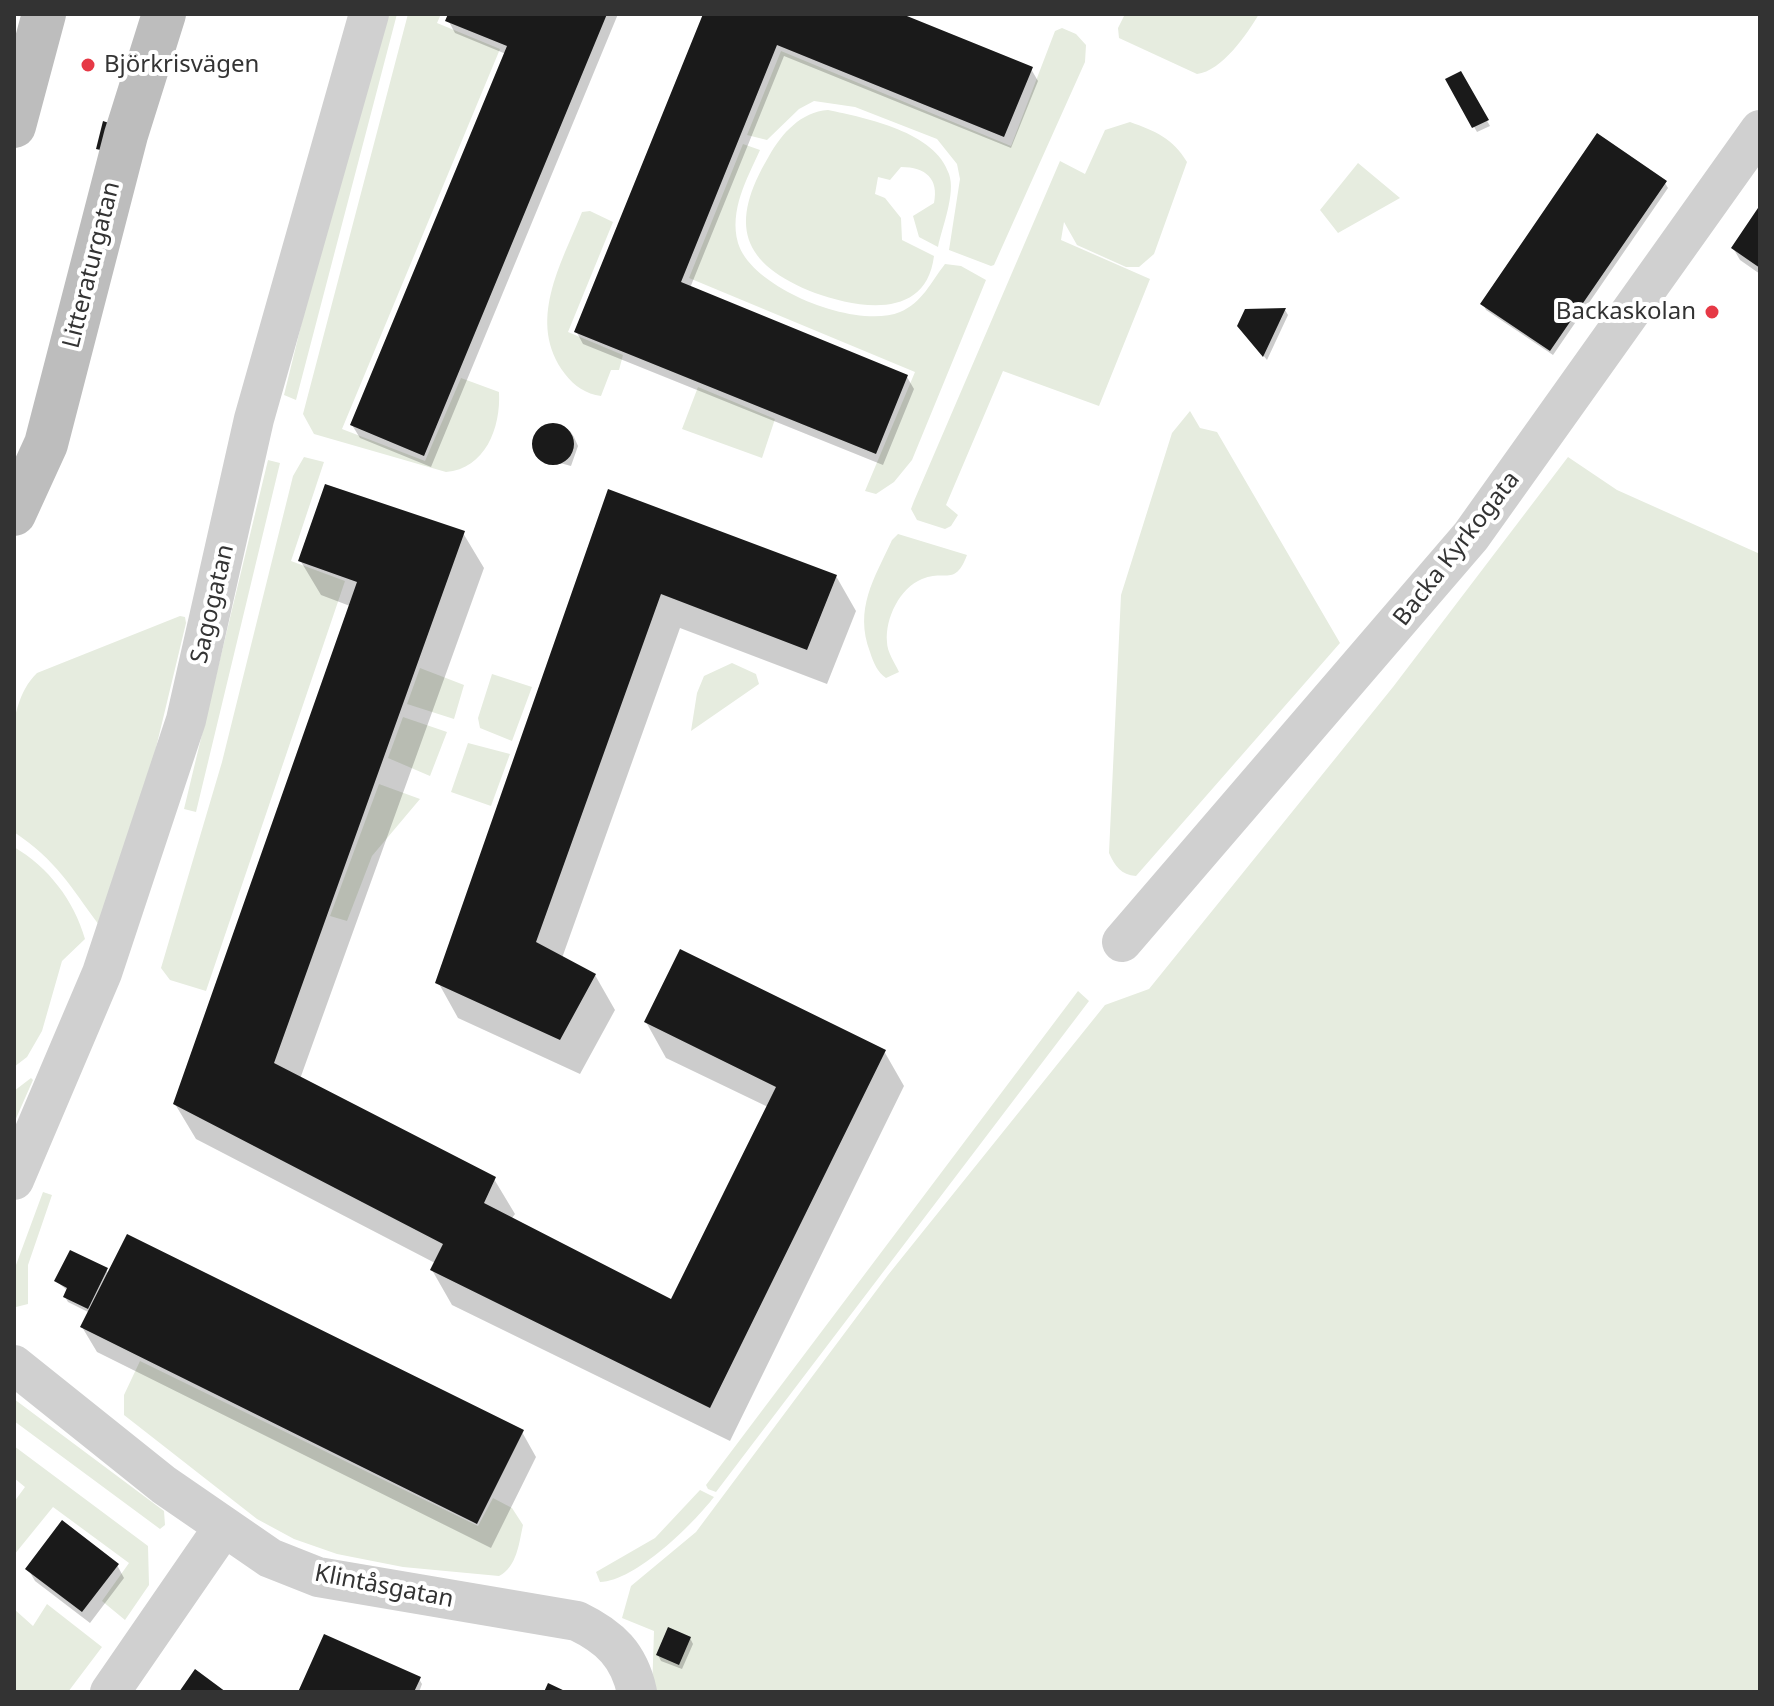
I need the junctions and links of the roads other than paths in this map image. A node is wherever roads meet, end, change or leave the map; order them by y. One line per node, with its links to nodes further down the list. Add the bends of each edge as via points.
1 (44, 14): 4 (street)
2 (164, 14): 6 (street, Litteraturgatan, via 130,120 46,444)
3 (369, 14): 8 (street, Sagogatan, via 254,419 186,720 102,973)
4 (14, 126)
5 (1760, 130): 7 (street, Backa Kyrkogata, via 1471,536)
6 (14, 514)
7 (1122, 942)
8 (14, 1180)
9 (14, 1365): 10 (street, Klintåsgatan)
10 (223, 1528): 11 (street); 12 (street, Klintåsgatan, via 270,1558 318,1577 577,1621 624,1655)
11 (110, 1692)
12 (637, 1692)

